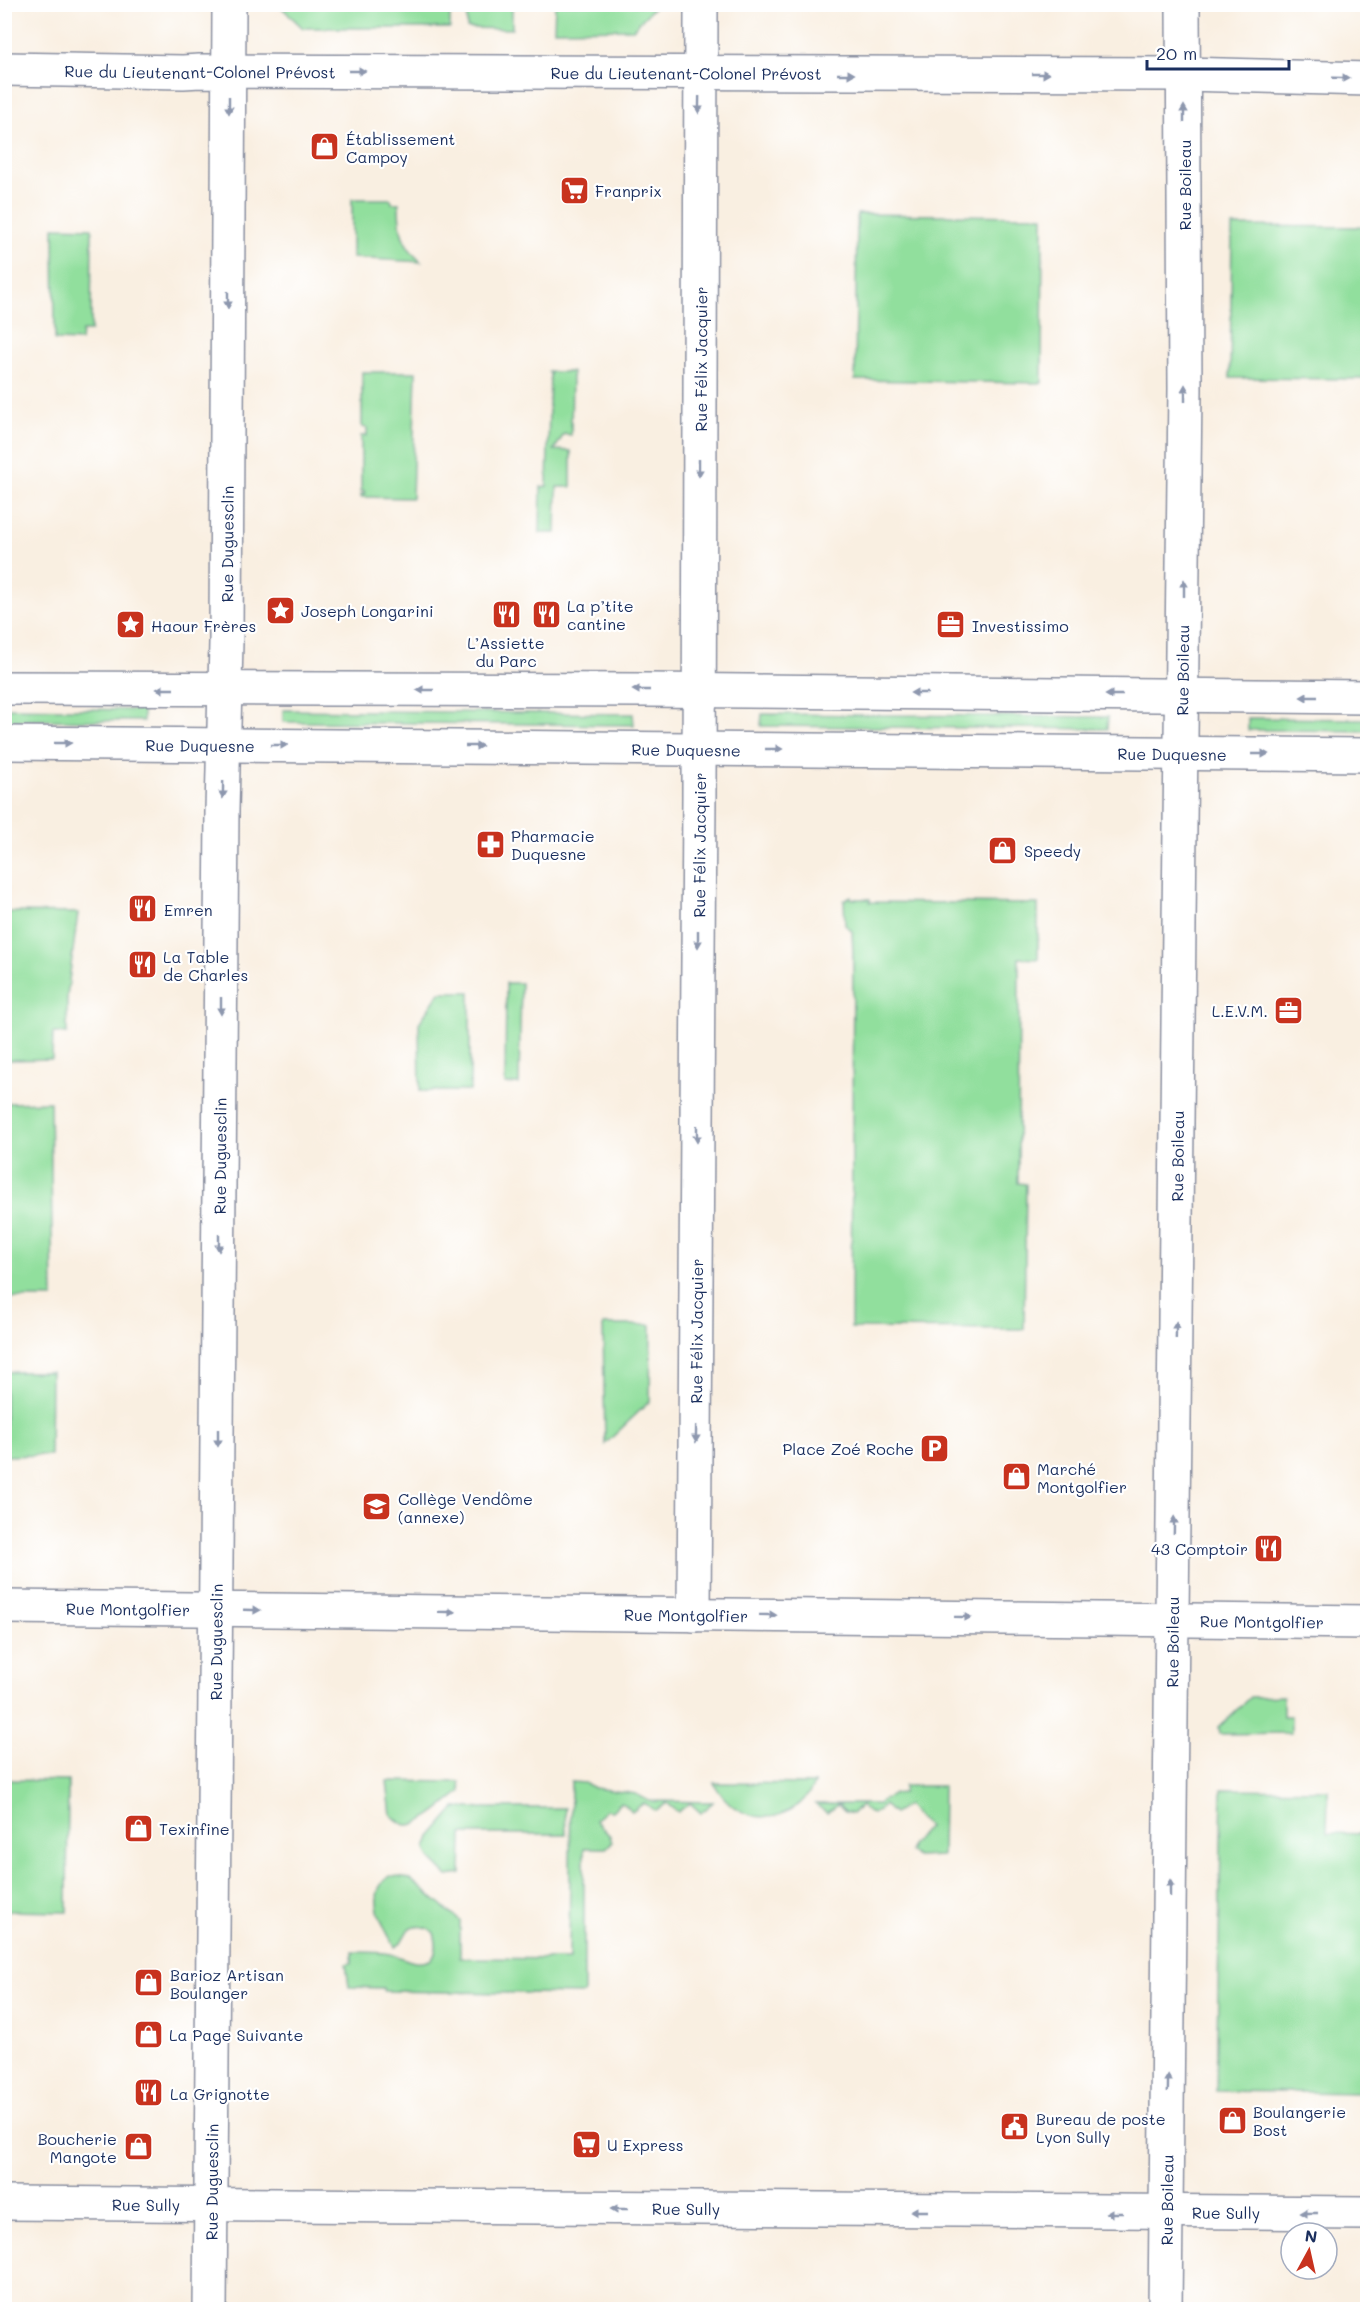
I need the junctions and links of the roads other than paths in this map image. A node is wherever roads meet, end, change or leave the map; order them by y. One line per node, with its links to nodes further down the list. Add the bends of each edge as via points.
1 (229, 4): 5 (street, Rue Duguesclin)
2 (701, 4): 6 (street, Rue Félix Jacquier)
3 (1183, 4): 7 (street, Rue Boileau)
4 (4, 69): 5 (street, Rue du Lieutenant-Colonel Prévost)
5 (229, 71): 6 (street, Rue du Lieutenant-Colonel Prévost, one-way to 6); 10 (street, Rue Duguesclin, one-way to 10)
6 (699, 72): 7 (street, Rue du Lieutenant-Colonel Prévost, one-way to 7); 11 (street, Rue Félix Jacquier, one-way to 11)
7 (1184, 74): 8 (street, Rue du Lieutenant-Colonel Prévost, one-way to 8); 12 (street, Rue Boileau, one-way to 7)
8 (1368, 79)
9 (4, 688): 10 (street, one-way to 9)
10 (224, 690): 11 (street, one-way to 10); 15 (street, Rue Duguesclin)
11 (699, 692): 12 (street, one-way to 11); 16 (street, Rue Félix Jacquier)
12 (1182, 696): 13 (street, one-way to 12); 17 (street, Rue Boileau)
13 (1368, 697)
14 (4, 743): 15 (street, Rue Duquesne, one-way to 15)
15 (223, 745): 16 (street, Rue Duquesne, one-way to 16); 20 (street, Rue Duguesclin, one-way to 20)
16 (698, 748): 17 (street, Rue Duquesne, one-way to 17); 21 (street, Rue Félix Jacquier, one-way to 21)
17 (1180, 752): 18 (street, Rue Duquesne, one-way to 18); 22 (street, Rue Boileau, one-way to 17)
18 (1368, 755)
19 (4, 1607): 20 (street, Rue Montgolfier)
20 (217, 1609): 21 (street, Rue Montgolfier, one-way to 21); 25 (street, Rue Duguesclin)
21 (694, 1615): 22 (street, Rue Montgolfier, one-way to 22)
22 (1172, 1620): 23 (street, Rue Montgolfier); 26 (street, Rue Boileau, one-way to 22)
23 (1368, 1622)
24 (4, 2203): 25 (street, Rue Sully)
25 (211, 2206): 26 (street, Rue Sully, one-way to 25); 28 (street, Rue Duguesclin)
26 (1166, 2213): 27 (street, Rue Sully, one-way to 26); 29 (street, Rue Boileau)
27 (1368, 2213)
28 (210, 2310)
29 (1165, 2310)

